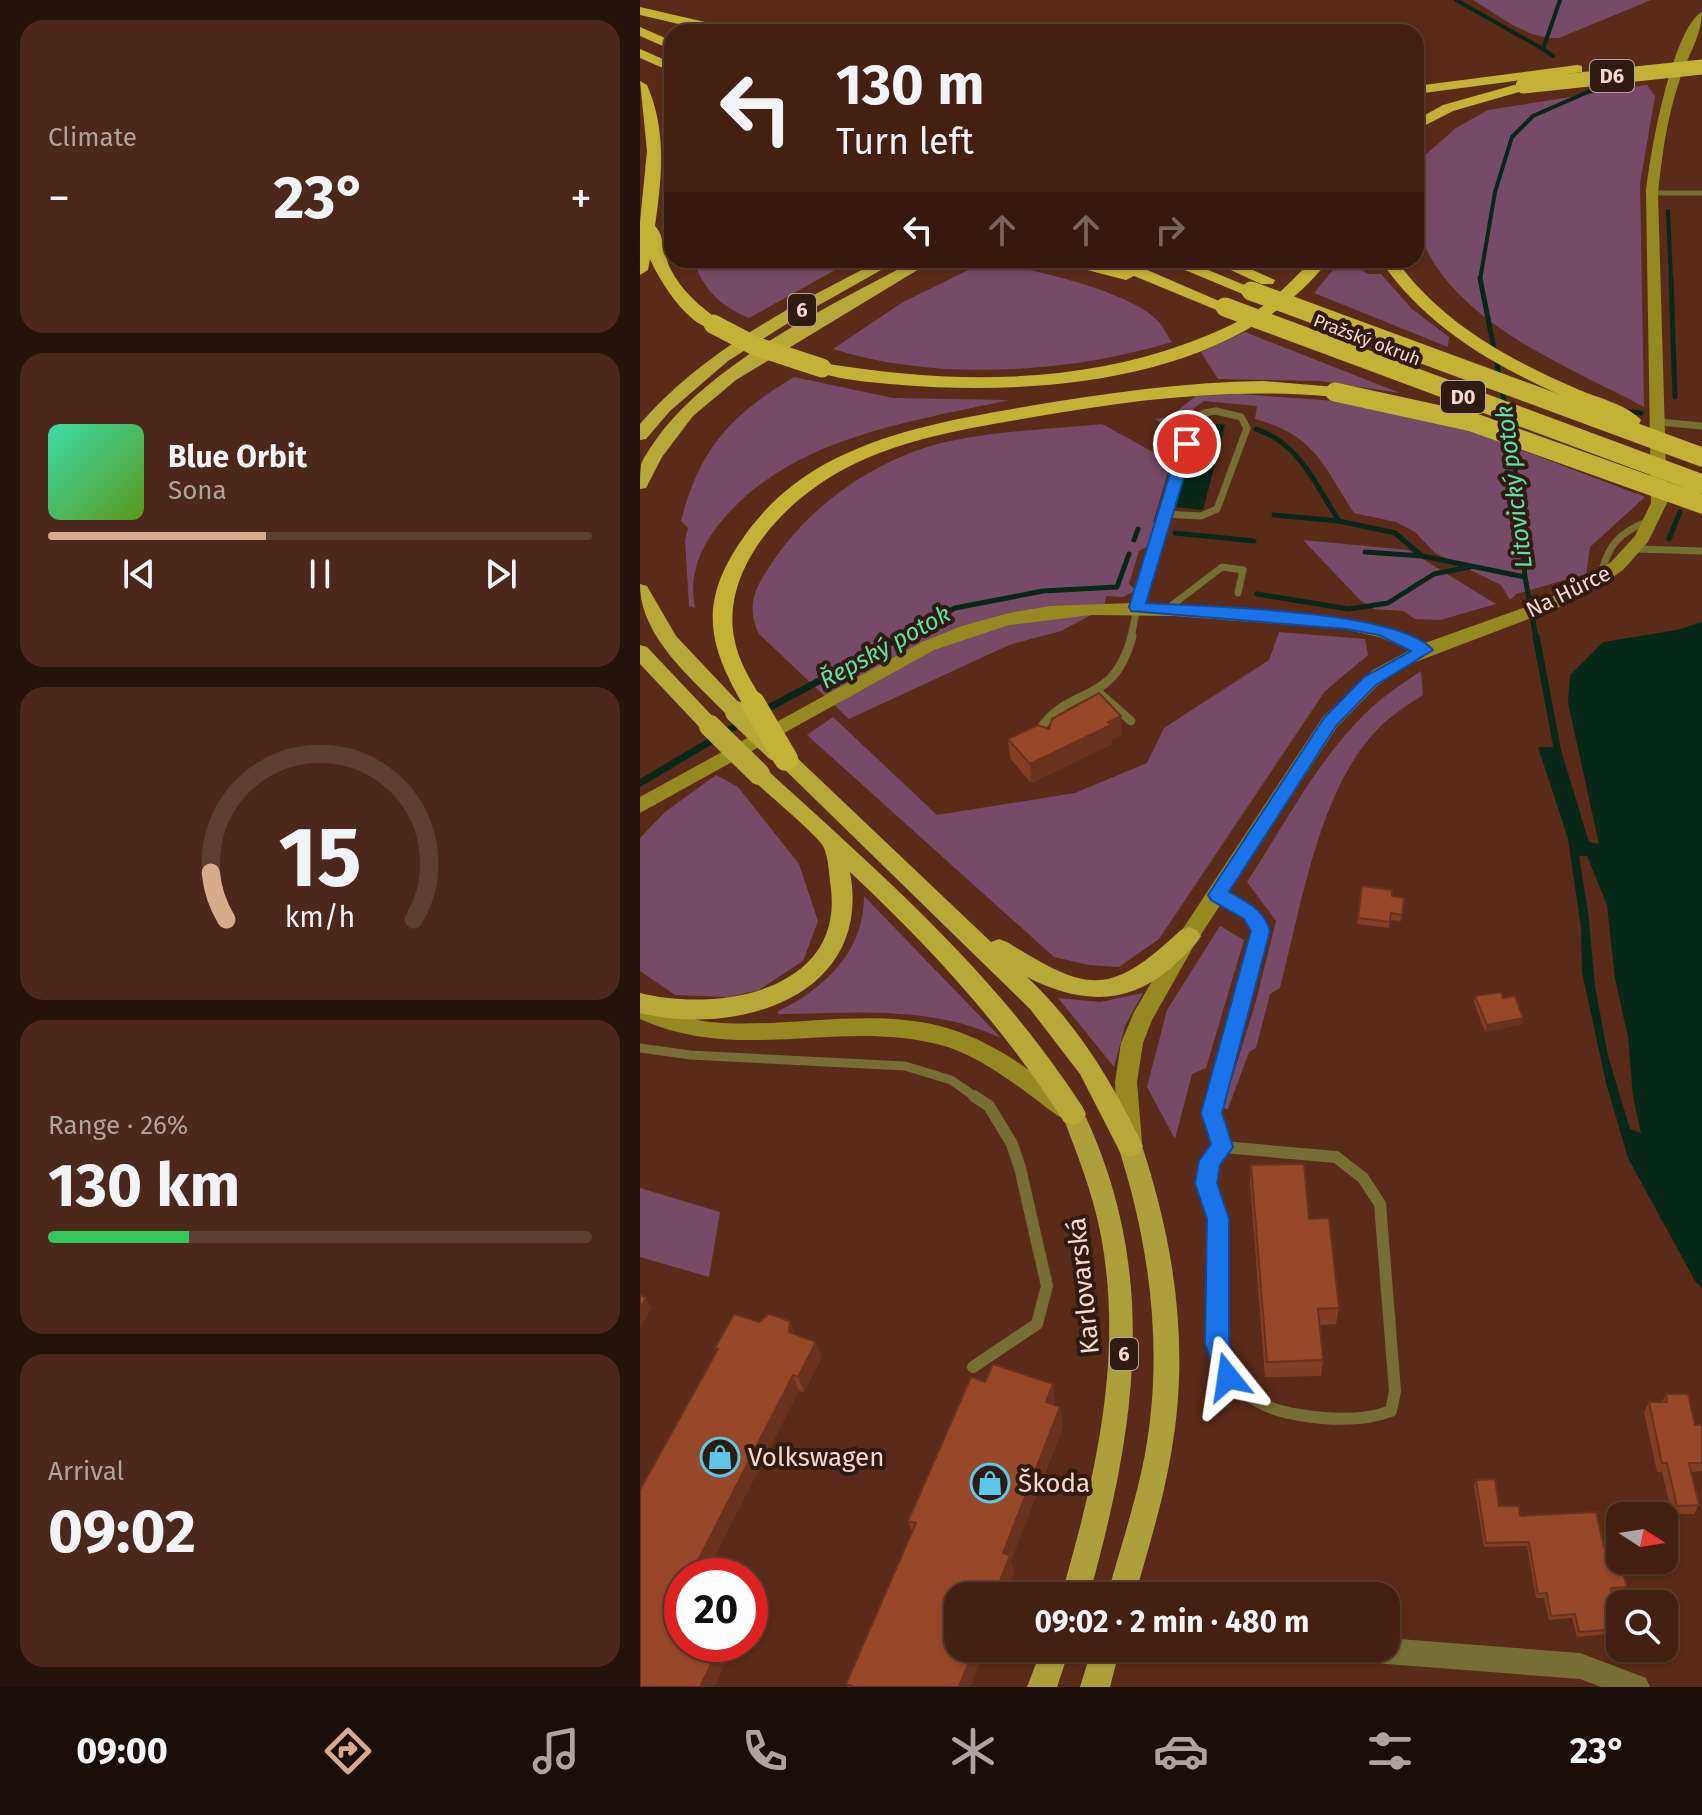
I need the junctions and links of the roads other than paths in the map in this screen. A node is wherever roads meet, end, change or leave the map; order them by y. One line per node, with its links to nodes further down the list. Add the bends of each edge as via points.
1 (640, 11): 3 (highway)
2 (1702, 16): 16 (main road, Na Hůrce, via 1668,91)
3 (696, 24)
4 (640, 31): 5 (highway)
5 (664, 42)
6 (640, 53): 8 (highway)
7 (1702, 57): 11 (highway, D6)
8 (664, 64)
9 (1702, 67): 11 (highway, D6, bridge)
10 (1424, 79): 11 (highway)
11 (1516, 79): 13 (highway, D6); 14 (highway, D6); 15 (highway)
12 (640, 85): 18 (highway, via 654,125)
13 (1424, 89)
14 (1424, 99)
15 (1424, 122)
16 (1652, 193): 17 (lane); 30 (main road, Na Hůrce)
17 (1702, 193)
18 (650, 203): 25 (highway, bridge, via 653,244 665,277 713,324 755,346 822,368 889,380 1025,382 1112,370 1191,348 1254,319); 27 (highway)
19 (878, 268): 32 (highway, 6, via 724,357 680,391)
20 (913, 268): 35 (highway, 6, via 714,387 666,436)
21 (1097, 268): 28 (highway)
22 (1130, 268): 28 (highway, Pražský okruh / D0)
23 (1190, 268): 34 (highway, Pražský okruh / D0, bridge)
24 (1237, 268): 29 (highway)
25 (1313, 268)
26 (1394, 268): 29 (highway, via 1431,310 1487,350)
27 (640, 270)
28 (1186, 291): 36 (highway, Pražský okruh / D0, bridge)
29 (1632, 420): 33 (highway)
30 (1659, 422): 31 (lane); 39 (main road, Na Hůrce, via 1659,503)
31 (1702, 426)
32 (640, 435)
33 (1702, 449)
34 (1702, 457)
35 (640, 484)
36 (1702, 484)
37 (1702, 504): 50 (highway, bridge, via 1437,412 1313,389 1219,387 1140,394 958,425 869,451 812,481 753,534 728,582 722,617 724,642)
38 (1165, 514): 38 (lane, via 1201,516 1217,509 1244,440 1247,428 1241,417 1211,410 1197,415); 45 (lane)
39 (1654, 519): 40 (main road, Na Hůrce); 42 (lane, via 1628,528 1606,548)
40 (1636, 549): 41 (lane); 42 (main road, Na Hůrce)
41 (1702, 551)
42 (1600, 579): 47 (main road, Na Hůrce)
43 (640, 590): 50 (highway, via 669,640)
44 (1238, 593): 46 (lane, via 1243,570 1222,567)
45 (1137, 607): 46 (main road); 49 (lane, via 1116,675); 54 (main road, via 1046,611 949,637)
46 (1167, 609): 47 (main road, via 1346,623 1383,631)
47 (1424, 650): 56 (main road, Na Hůrce, via 1370,681 1330,722)
48 (640, 652): 55 (highway, 6, bridge)
49 (1096, 690): 51 (lane); 52 (lane, via 1044,722 1040,729)
50 (745, 707): 53 (highway, bridge)
51 (1131, 721)
52 (1047, 741)
53 (786, 759): 57 (highway, 6)
54 (640, 806)
55 (834, 845): 59 (highway, via 843,896 841,922 823,958 802,978 763,1000 724,1012 673,1012); 62 (highway, 6, via 1002,1013)
56 (1217, 895): 58 (main road, Na Hůrce); 64 (lane, via 1251,913 1260,931 1212,1113)
57 (954, 918): 58 (highway, via 1044,976 1086,989 1133,982); 63 (highway, 6, via 1020,982 1072,1043)
58 (1189, 936): 63 (main road, via 1132,1043 1126,1082)
59 (640, 1003)
60 (640, 1009): 62 (main road, via 662,1021 710,1030 891,1029 936,1034 992,1057)
61 (640, 1048): 65 (lane, via 905,1066 951,1080 989,1106 1020,1168 1047,1286 1037,1324)
62 (1073, 1114): 66 (main road, Karlovarská / 6, via 1110,1216 1124,1359 1113,1449)
63 (1130, 1146): 67 (main road, 6, via 1156,1235 1166,1350 1158,1452)
64 (1223, 1147): 64 (lane, via 1336,1157 1363,1178 1380,1204 1395,1391 1391,1411 1373,1419 1285,1416 1255,1406 1228,1377 1217,1343 1218,1219 1206,1183 1210,1161)
65 (973, 1367)
66 (1079, 1582)
67 (1125, 1582)
68 (1400, 1652): 73 (street, via 1580,1666)
69 (1051, 1662): 71 (main road)
70 (1102, 1662): 72 (main road)
71 (1042, 1687)
72 (1095, 1687)
73 (1637, 1687)

